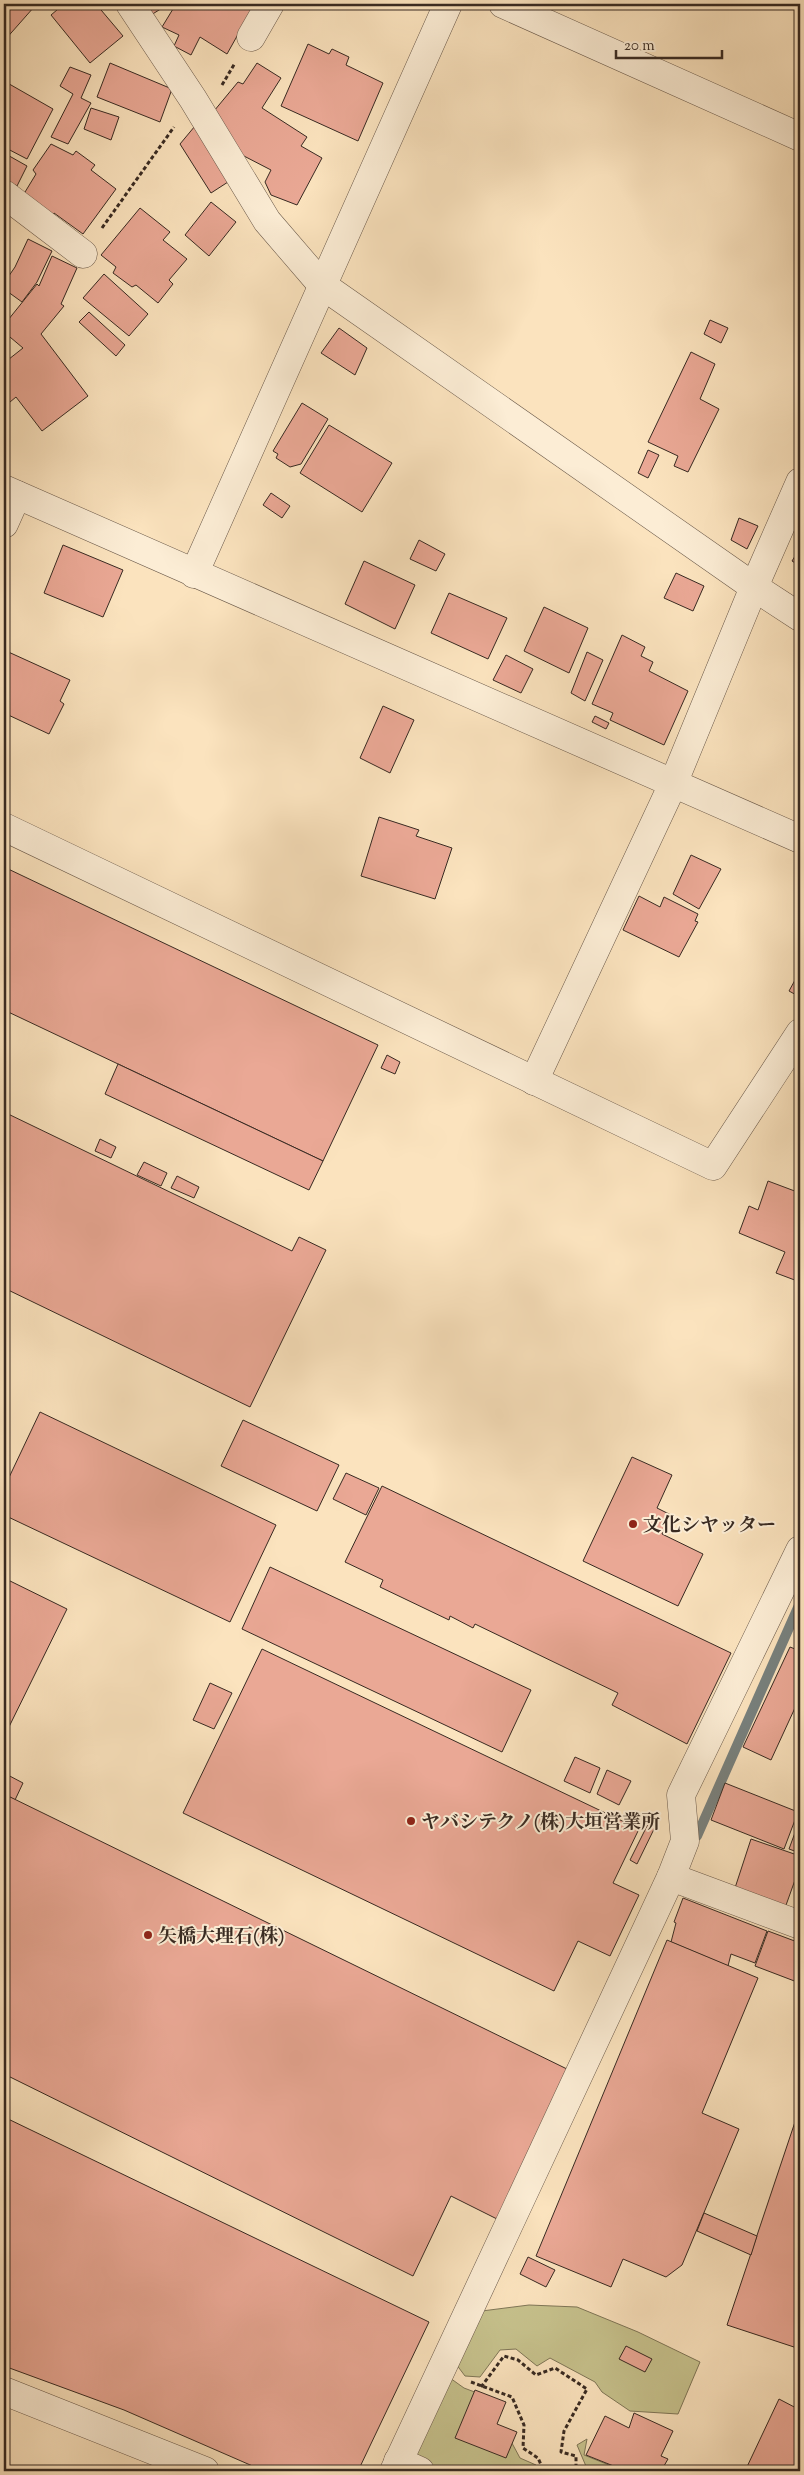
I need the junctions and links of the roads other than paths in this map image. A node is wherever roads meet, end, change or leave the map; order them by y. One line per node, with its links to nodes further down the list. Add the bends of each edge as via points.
1 (130, 4): 9 (street, via 194,99 267,222)
2 (270, 4): 5 (street)
3 (448, 4): 9 (street)
4 (503, 4): 6 (street)
5 (252, 37)
6 (800, 137)
7 (4, 194): 8 (street)
8 (84, 254)
9 (322, 285): 13 (street); 14 (street)
10 (800, 482): 14 (street)
11 (10, 492): 12 (street); 13 (street)
12 (4, 524)
13 (194, 574): 16 (street)
14 (754, 587): 15 (street); 16 (street)
15 (800, 617)
16 (673, 784): 18 (street); 20 (street)
17 (4, 828): 20 (street)
18 (800, 840)
19 (800, 1034): 20 (street, via 712,1166)
20 (534, 1081)
21 (800, 1550): 22 (street, via 681,1795 685,1842)
22 (671, 1877): 23 (street); 25 (street, via 443,2368)
23 (800, 1925)
24 (4, 2391): 26 (street)
25 (404, 2468)
26 (205, 2471)

